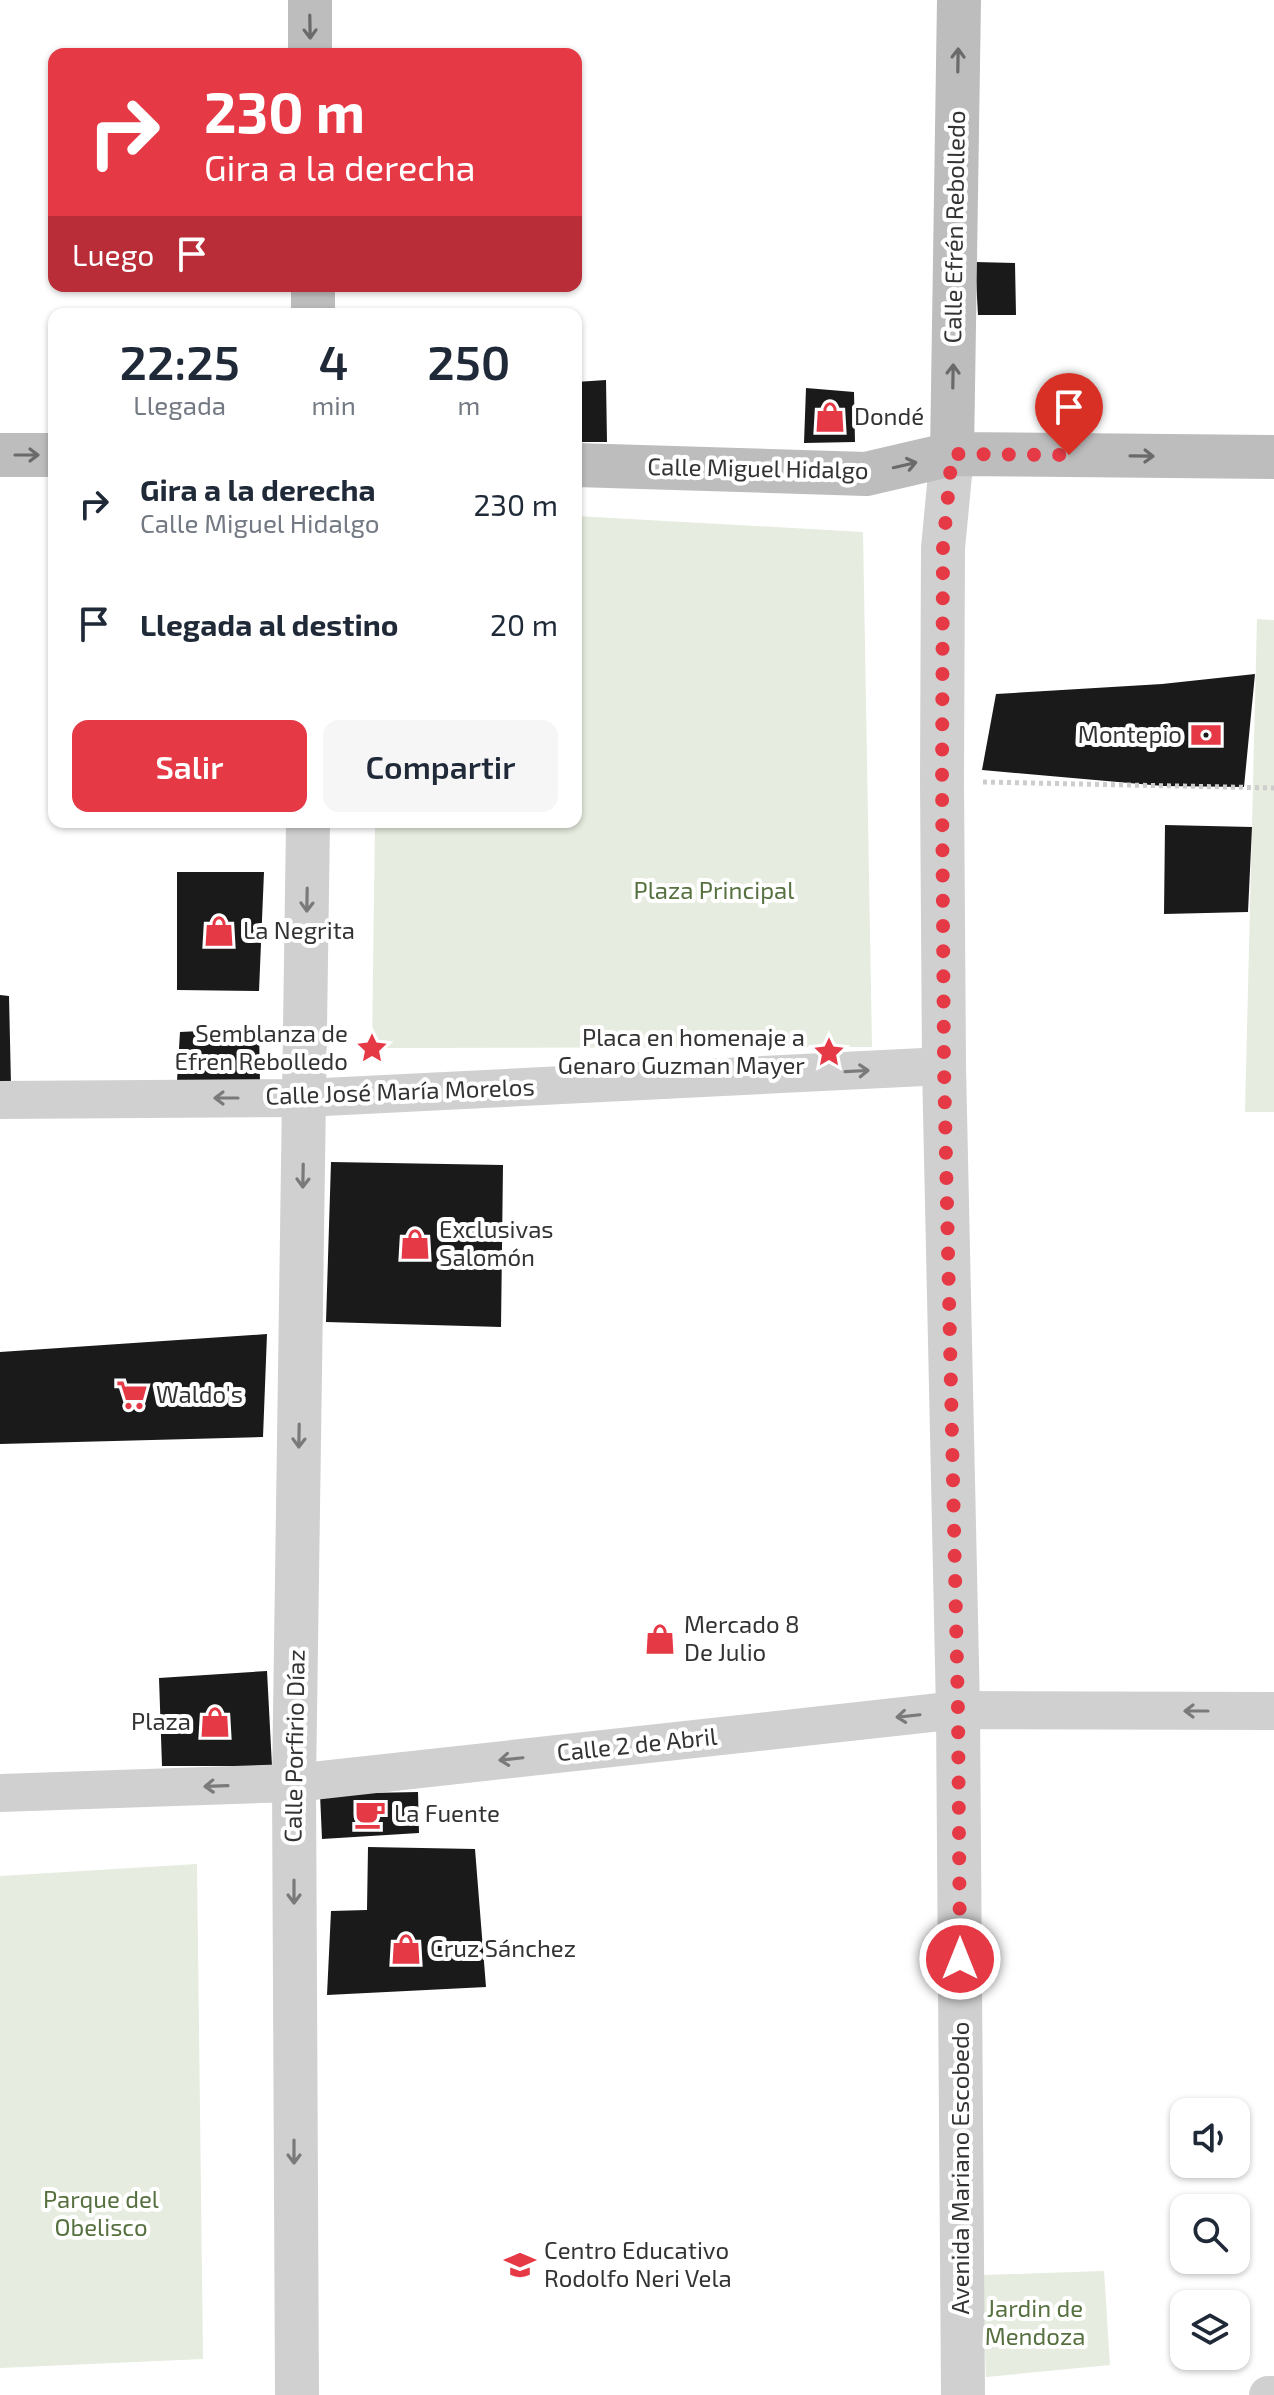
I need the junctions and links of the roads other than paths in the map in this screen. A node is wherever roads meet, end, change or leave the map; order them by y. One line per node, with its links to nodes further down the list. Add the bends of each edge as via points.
1 (310, 0): 3 (main road, one-way to 3)
2 (959, 0): 4 (main road, Calle Efrén Rebolledo, one-way to 2)
3 (310, 48)
4 (952, 454): 7 (main road, Calle Miguel Hidalgo, one-way to 7); 8 (main road, Calle Miguel Hidalgo, one-way to 4, via 866,474); 10 (street, Avenida Mariano Escobedo, via 943,548)
5 (0, 455): 6 (main road, one-way to 6)
6 (48, 455)
7 (1274, 457)
8 (582, 465)
9 (308, 828): 11 (street, Calle Porfirio Díaz, one-way to 11)
10 (944, 1066): 11 (street, Calle José María Morelos, one-way to 10); 13 (street, Avenida Mariano Escobedo)
11 (304, 1098): 12 (street, Calle José María Morelos, one-way to 12); 15 (street, Calle Porfirio Díaz, one-way to 15)
12 (0, 1100)
13 (958, 1710): 14 (street, Calle 2 de Abril, one-way to 13); 15 (street, Calle 2 de Abril, one-way to 15); 18 (street, Avenida Mariano Escobedo)
14 (1274, 1711)
15 (294, 1783): 16 (street, Calle 2 de Abril, one-way to 16); 17 (street, Calle Porfirio Díaz, one-way to 17)
16 (0, 1793)
17 (297, 2395)
18 (963, 2395)
19 (1268, 2395): 20 (street)
20 (1274, 2395)

